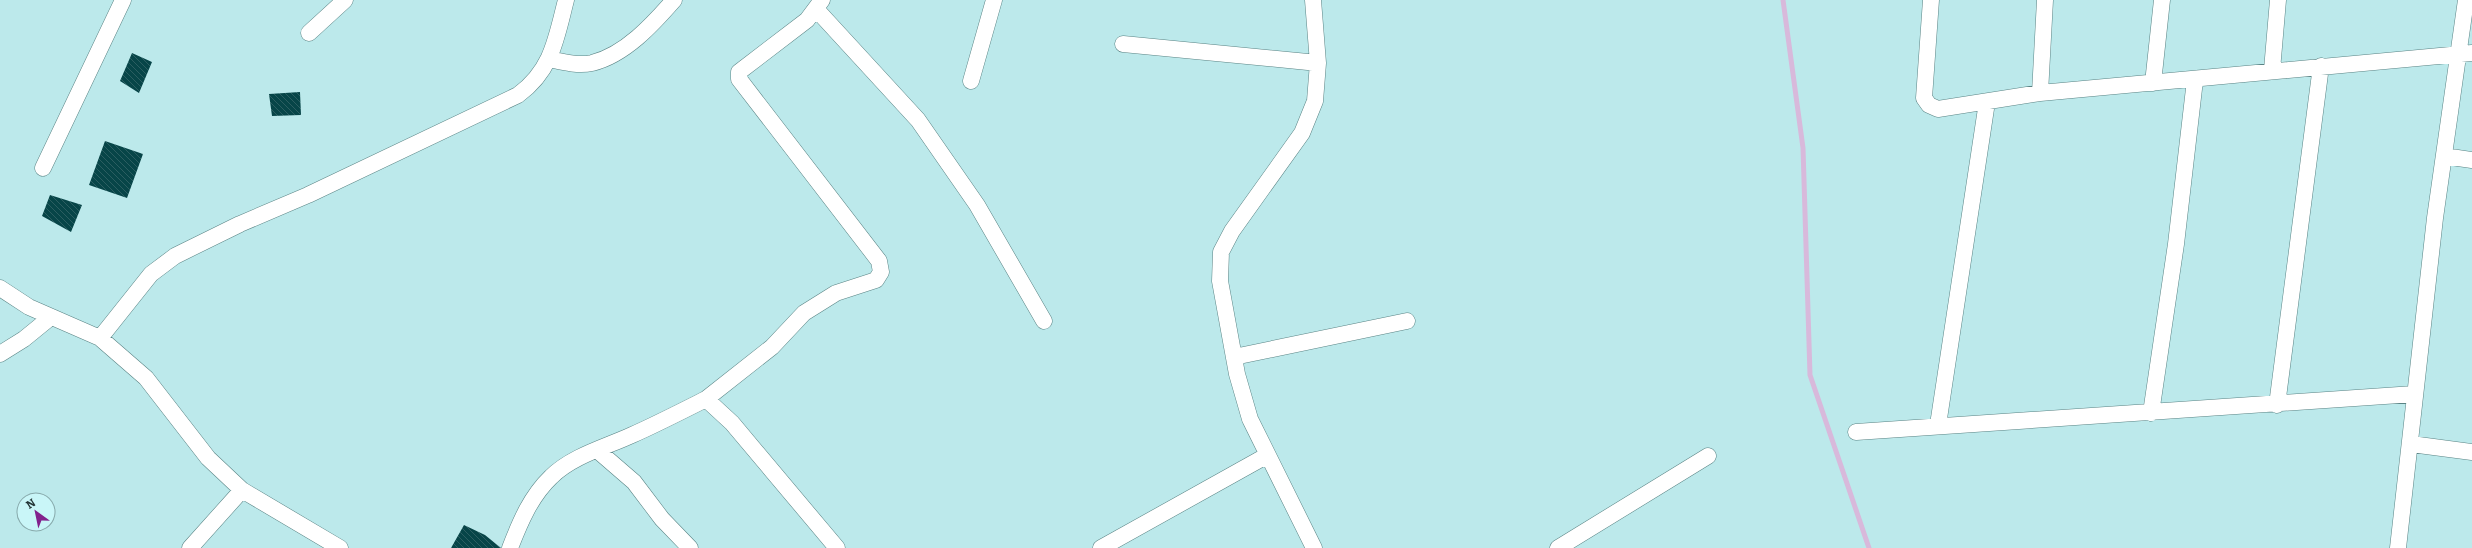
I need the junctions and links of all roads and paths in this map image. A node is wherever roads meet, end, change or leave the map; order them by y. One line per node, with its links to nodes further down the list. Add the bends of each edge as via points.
1 (123, 0): 27 (street)
2 (345, 0): 13 (street)
3 (566, 0): 16 (street)
4 (674, 0): 16 (street, via 631,42 609,56 592,63 573,64)
5 (994, 0): 21 (street)
6 (1313, 0): 17 (street)
7 (1931, 0): 24 (street, via 1924,98 1929,105 1938,108)
8 (2045, 0): 23 (street)
9 (2162, 0): 22 (street)
10 (2278, 0): 19 (street)
11 (2466, 0): 15 (street)
12 (819, 4): 30 (street, via 918,120 977,205); 36 (street, via 807,20 739,72 739,79 879,260 881,272 876,280 836,293 804,313 772,347)
13 (309, 33)
14 (1123, 44): 17 (street)
15 (2466, 53): 18 (street); 25 (street)
16 (550, 59): 32 (street, via 539,77 518,95 175,256 151,274)
17 (1318, 63): 34 (street, via 1315,101 1302,133 1232,232 1221,252 1220,281)
18 (2321, 66): 19 (street); 37 (street)
19 (2272, 70): 20 (street)
20 (2195, 80): 22 (street); 38 (street, via 2176,244)
21 (971, 81)
22 (2153, 83): 23 (street)
23 (2040, 93): 24 (street)
24 (1987, 102): 39 (street)
25 (2444, 156): 26 (street); 35 (street)
26 (2472, 160)
27 (43, 168)
28 (0, 288): 29 (street, via 28,307)
29 (51, 317): 32 (street); 33 (street)
30 (1044, 321)
31 (1408, 321): 34 (street)
32 (100, 338): 46 (street, via 146,378 208,458)
33 (0, 354)
34 (1234, 357): 44 (street, via 1250,419)
35 (2414, 394): 37 (street); 41 (street)
36 (706, 399): 42 (street); 51 (street, via 732,423)
37 (2276, 405): 38 (street)
38 (2151, 413): 39 (street)
39 (1938, 425): 40 (street)
40 (1856, 432)
41 (2411, 444): 43 (street); 55 (street)
42 (597, 450): 49 (street, via 552,475 538,490); 50 (street, via 634,482 662,519)
43 (2472, 452)
44 (1266, 456): 52 (street); 53 (street)
45 (1708, 456): 54 (street)
46 (242, 490): 47 (street); 48 (street)
47 (190, 548)
48 (340, 548)
49 (510, 548)
50 (690, 548)
51 (836, 548)
52 (1101, 548)
53 (1314, 548)
54 (1558, 548)
55 (2398, 548)

